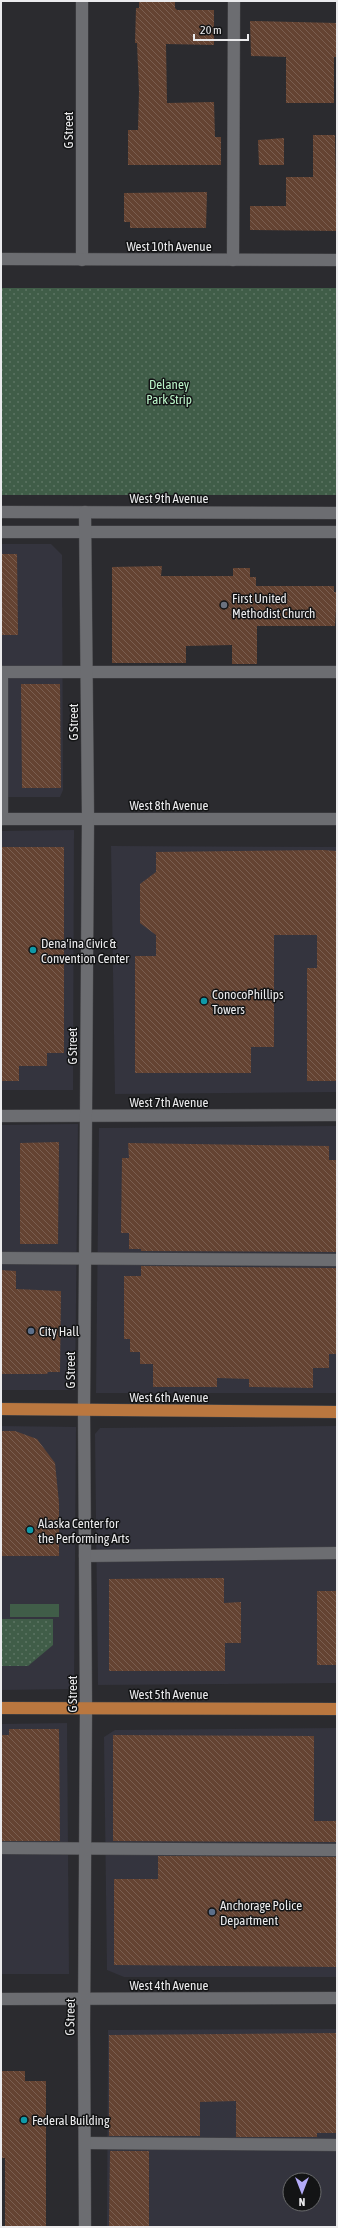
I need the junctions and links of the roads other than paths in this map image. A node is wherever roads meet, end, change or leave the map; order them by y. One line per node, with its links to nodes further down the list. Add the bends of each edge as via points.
1 (82, 1): 4 (street, G Street)
2 (234, 1): 5 (street)
3 (1, 259): 4 (street, West 10th Avenue)
4 (82, 260): 5 (street, West 10th Avenue)
5 (232, 260): 6 (street, West 10th Avenue)
6 (337, 260)
7 (1, 512): 8 (street, West 9th Avenue)
8 (85, 512): 9 (street, West 9th Avenue); 10 (street, G Street)
9 (337, 513)
10 (86, 531): 11 (street); 12 (street); 13 (street, G Street)
11 (1, 532)
12 (337, 532)
13 (87, 671): 14 (street); 15 (street); 16 (street, G Street)
14 (1, 672): 17 (street)
15 (337, 672)
16 (88, 818): 17 (street, West 8th Avenue); 18 (street, West 8th Avenue); 21 (street, G Street)
17 (2, 819)
18 (337, 819)
19 (337, 1115): 21 (street, West 7th Avenue)
20 (1, 1116): 21 (street, West 7th Avenue)
21 (86, 1116): 23 (street, G Street)
22 (1, 1258): 23 (street)
23 (85, 1258): 24 (street); 26 (street, G Street)
24 (337, 1260)
25 (1, 1409): 26 (main road, West 6th Avenue)
26 (84, 1410): 27 (main road, West 6th Avenue); 29 (street, G Street)
27 (337, 1412)
28 (337, 1553): 29 (street)
29 (85, 1556): 31 (street, G Street)
30 (1, 1708): 31 (main road, West 5th Avenue)
31 (86, 1708): 32 (main road, West 5th Avenue); 34 (street, G Street)
32 (337, 1708)
33 (1, 1848): 34 (street)
34 (85, 1849): 35 (street); 36 (street, G Street)
35 (337, 1850)
36 (84, 1998): 37 (street, West 4th Avenue); 38 (street, West 4th Avenue); 39 (street, G Street)
37 (337, 1998)
38 (1, 1999)
39 (84, 2143): 40 (street); 41 (street, G Street)
40 (337, 2145)
41 (85, 2227)

